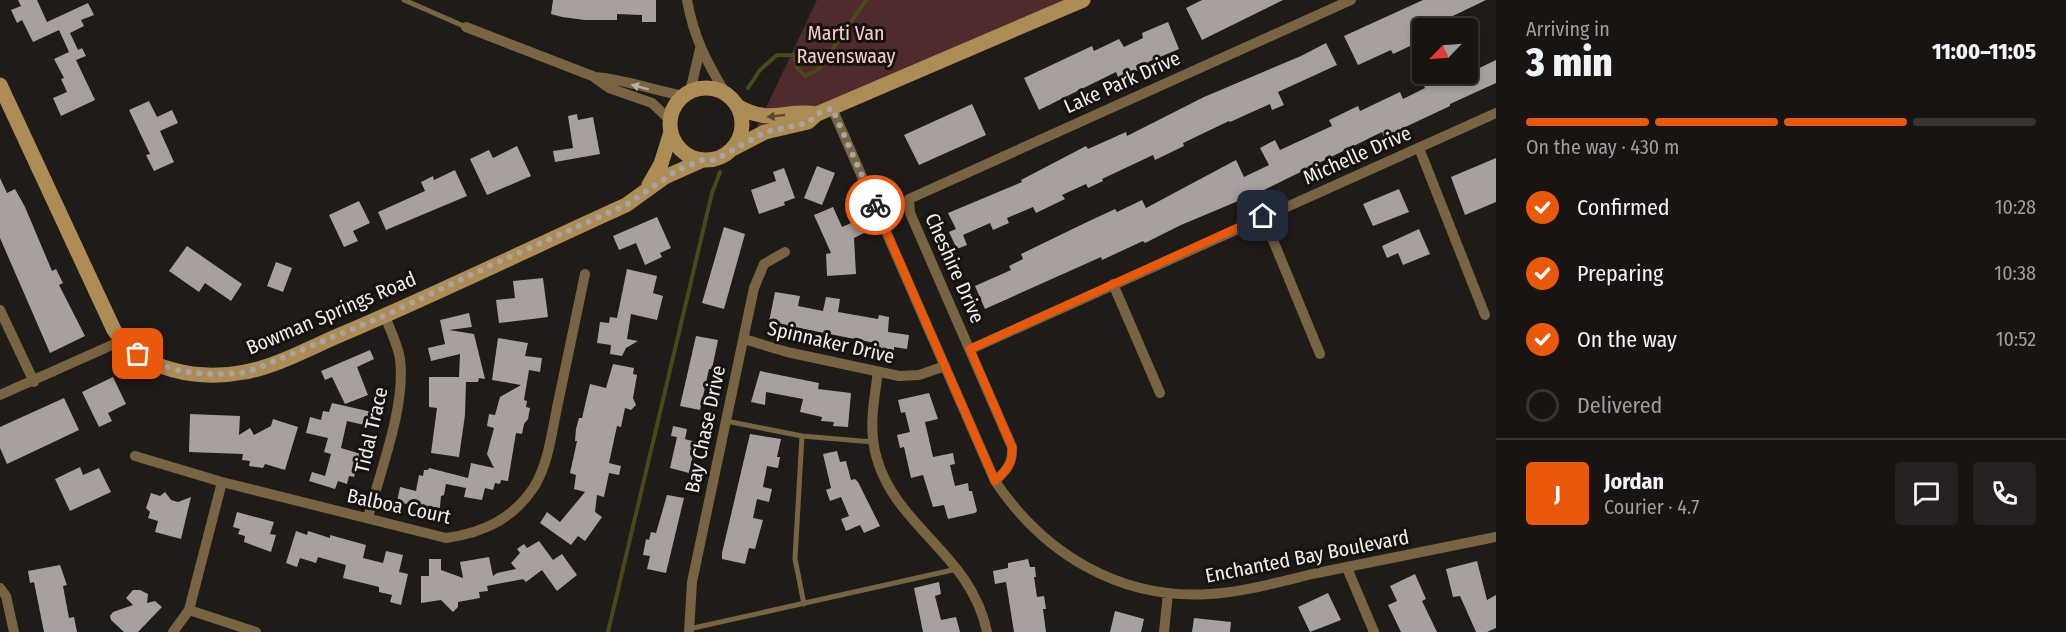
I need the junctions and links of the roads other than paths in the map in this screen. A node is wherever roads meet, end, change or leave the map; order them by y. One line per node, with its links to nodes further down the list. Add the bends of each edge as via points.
1 (404, 0): 5 (lane)
2 (687, 0): 6 (street)
3 (1083, 0): 12 (street)
4 (1352, 0): 20 (street, Lake Park Drive)
5 (466, 27): 7 (street)
6 (700, 49): 9 (street); 10 (street)
7 (595, 77): 9 (street, one-way to 7); 15 (street, via 609,88 652,103)
8 (0, 85): 29 (street, Bowman Springs Road)
9 (687, 94): 10 (street, via 702,88); 15 (street, via 674,109)
10 (726, 94): 11 (street)
11 (737, 106): 14 (street, one-way to 11, via 764,117); 16 (street, via 742,126)
12 (832, 108): 14 (street); 32 (street, Enchanted Bay Boulevard)
13 (1496, 113): 17 (street, Michelle Drive)
14 (817, 114): 16 (street, via 808,123 765,132)
15 (671, 126): 18 (street, via 682,151); 19 (street, Bowman Springs Road, via 661,164)
16 (734, 148): 18 (street, via 715,160)
17 (1419, 148): 21 (street, Michelle Drive); 26 (street)
18 (703, 160): 19 (street, Bowman Springs Road, via 679,169)
19 (646, 191): 27 (street, Bowman Springs Road, via 626,205)
20 (909, 198): 30 (street, Cheshire Drive, via 910,213)
21 (1263, 216): 24 (street, Michelle Drive); 31 (street)
22 (785, 252): 28 (street, Bay Chase Drive, via 759,272)
23 (585, 274): 43 (street, Balboa Court, via 547,455 534,486 516,507 498,522 472,534 446,538)
24 (1113, 284): 30 (street, Michelle Drive); 35 (street)
25 (0, 310): 34 (street)
26 (1485, 315)
27 (384, 316): 29 (street, Bowman Springs Road, via 248,372 223,375 164,368); 43 (street, Tidal Trace, via 400,357 401,382)
28 (744, 339): 33 (street, Spinnaker Drive); 37 (street, Bay Chase Drive)
29 (121, 341): 34 (street)
30 (970, 349): 41 (street, Cheshire Drive, via 1012,447 1013,460)
31 (1320, 354)
32 (945, 366): 33 (street, Spinnaker Drive, via 919,375); 41 (street, Enchanted Bay Boulevard)
33 (878, 372): 39 (street)
34 (34, 382): 36 (street)
35 (1160, 393)
36 (0, 395)
37 (724, 421): 38 (lane); 51 (street, Bay Chase Drive, via 692,582)
38 (802, 436): 39 (lane); 49 (lane, via 795,559)
39 (873, 442): 46 (street, via 881,472 899,502)
40 (135, 456): 42 (street, Balboa Court)
41 (995, 481): 48 (street, Enchanted Bay Boulevard, via 1048,543 1085,567)
42 (222, 482): 43 (street, Balboa Court); 50 (street)
43 (368, 518)
44 (1496, 537): 45 (street, Enchanted Bay Boulevard)
45 (1347, 568): 48 (street, Enchanted Bay Boulevard, via 1219,593); 57 (street)
46 (959, 569): 49 (lane); 55 (street, via 980,608)
47 (0, 588): 52 (street, via 6,596)
48 (1168, 594): 56 (street)
49 (804, 604): 51 (lane)
50 (189, 610): 53 (street); 54 (street)
51 (689, 630)
52 (14, 632)
53 (173, 632)
54 (256, 632)
55 (987, 632)
56 (1164, 632)
57 (1374, 632)

